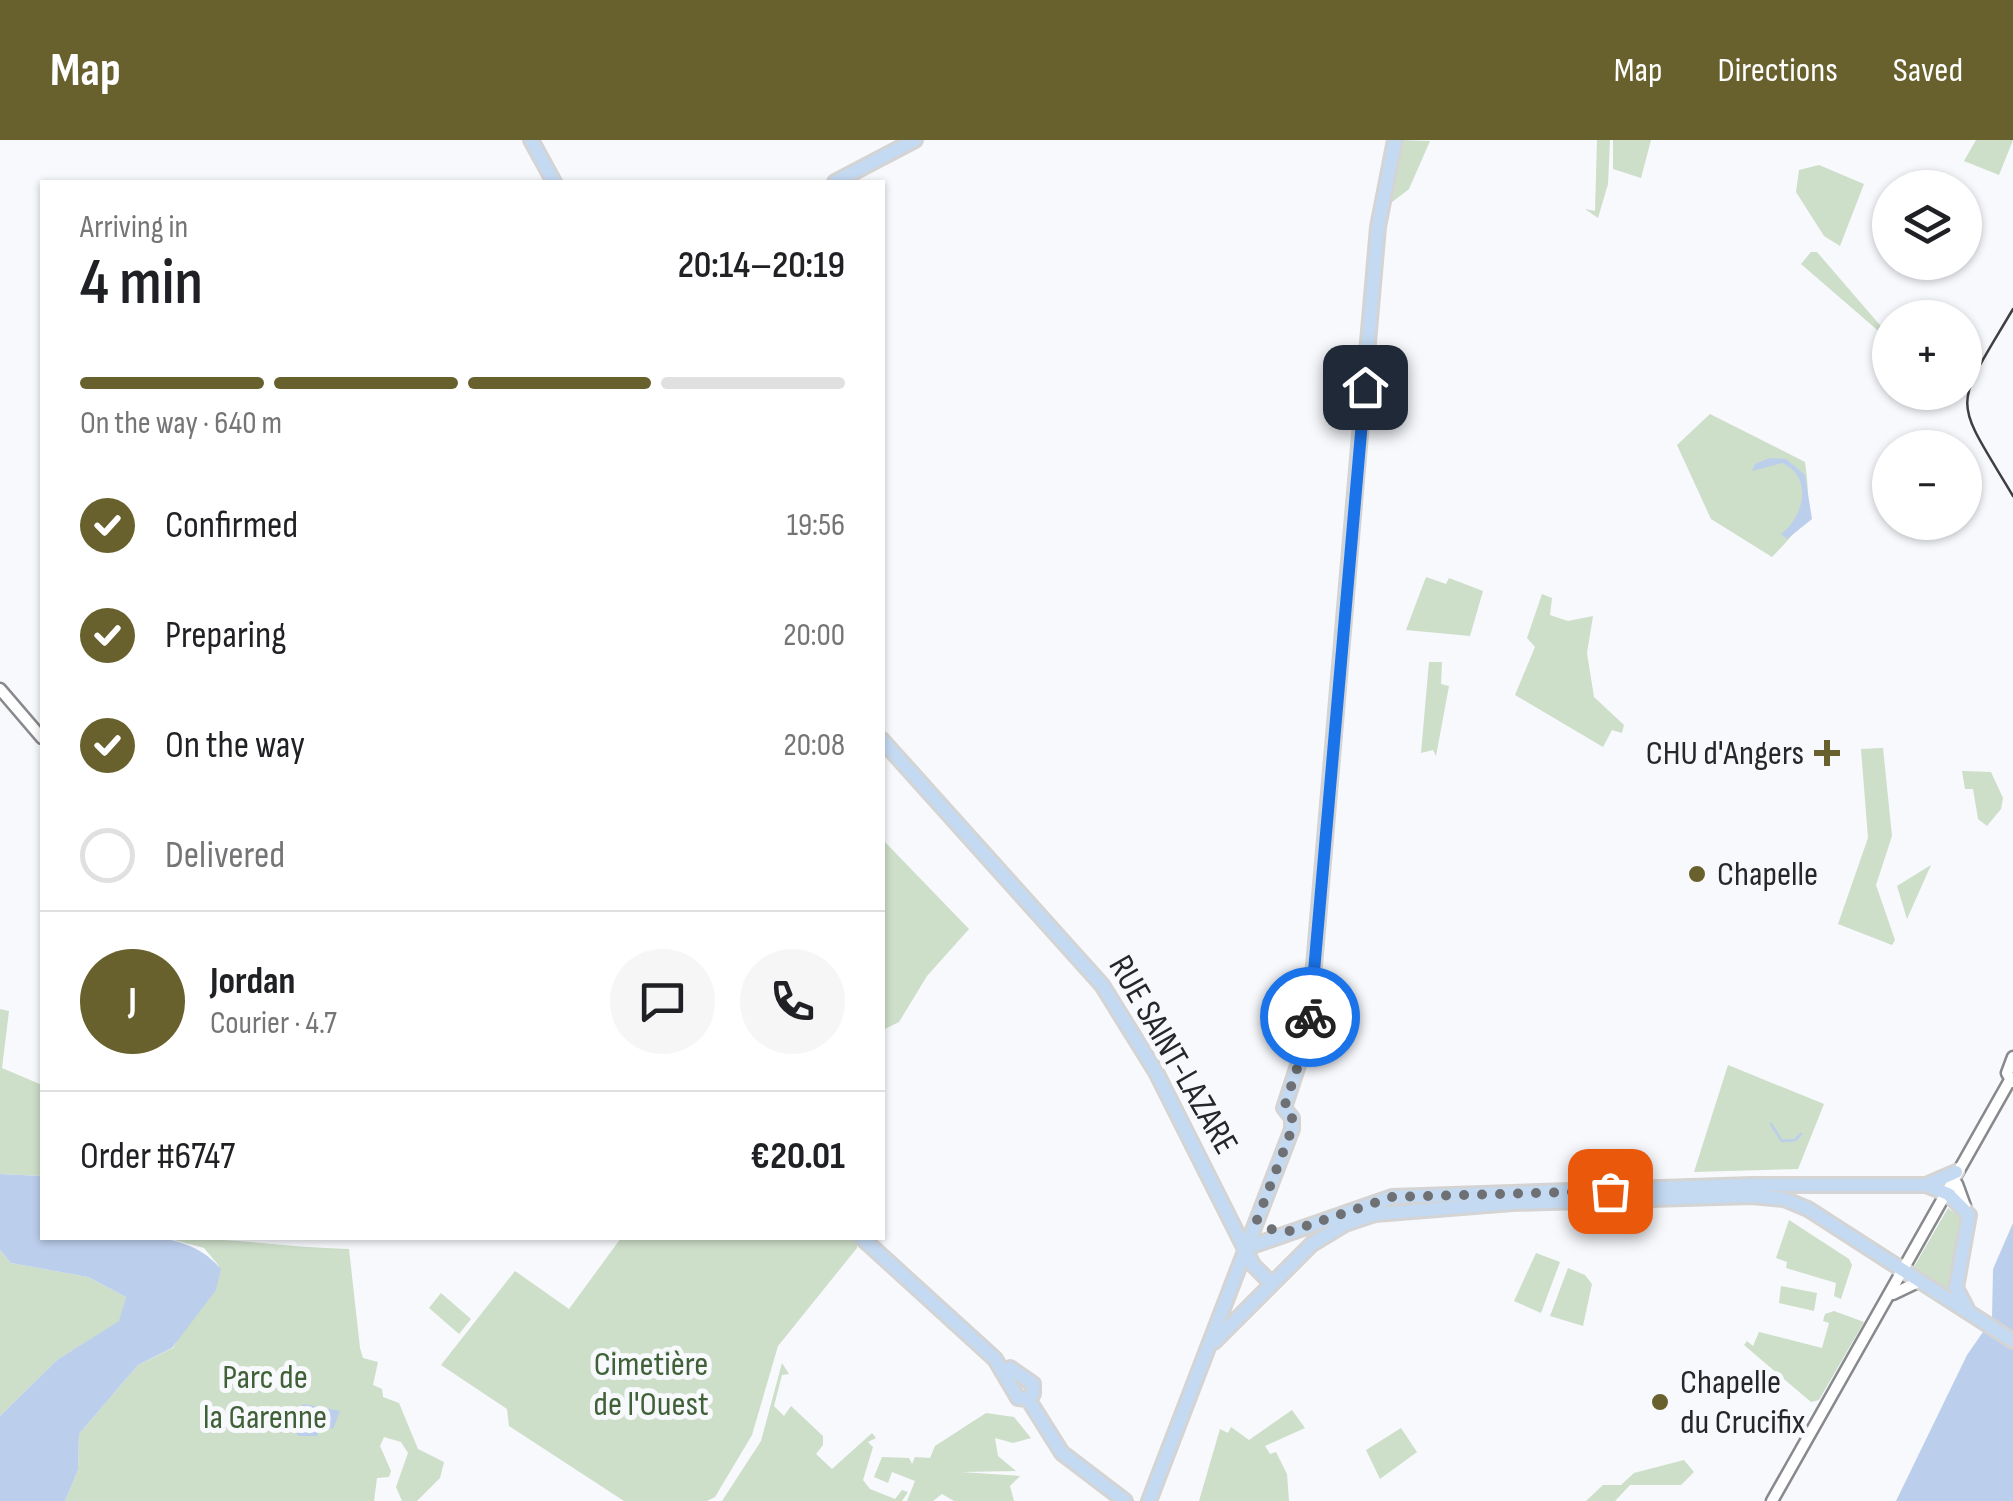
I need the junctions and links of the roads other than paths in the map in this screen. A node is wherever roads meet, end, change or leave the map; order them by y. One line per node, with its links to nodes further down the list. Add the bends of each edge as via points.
1 (531, 140): 4 (main road)
2 (915, 140): 5 (main road)
3 (1395, 140): 14 (main road, via 1378,226 1308,1035 1289,1109 1291,1134)
4 (553, 180)
5 (839, 180)
6 (0, 693): 7 (street); 9 (street)
7 (40, 736)
8 (885, 743): 18 (main road, RUE SAINT-LAZARE, via 1073,948 1156,1072)
9 (40, 745)
10 (2013, 1056): 11 (street)
11 (2011, 1082): 12 (street)
12 (1954, 1183): 13 (main road); 13 (main road); 19 (street); 23 (main road, via 1970,1228 1957,1282 1964,1305)
13 (1926, 1184): 15 (main road, via 1392,1197)
14 (1257, 1220): 15 (main road); 18 (main road)
15 (1291, 1231): 18 (main road)
16 (864, 1240): 26 (main road)
17 (877, 1240): 26 (main road)
18 (1246, 1248): 21 (main road, RUE SAINT-LAZARE); 25 (main road)
19 (1904, 1272): 20 (main road); 21 (main road, via 1803,1206 1752,1196 1390,1210 1324,1234); 22 (street)
20 (1918, 1282): 22 (street); 23 (main road)
21 (1271, 1283): 25 (main road)
22 (1892, 1294): 29 (street)
23 (1983, 1321): 24 (main road)
24 (2013, 1341)
25 (1207, 1352): 28 (main road)
26 (1018, 1383): 27 (main road, via 1034,1388 1028,1399 1062,1453)
27 (1125, 1501)
28 (1149, 1501)
29 (1772, 1501)

